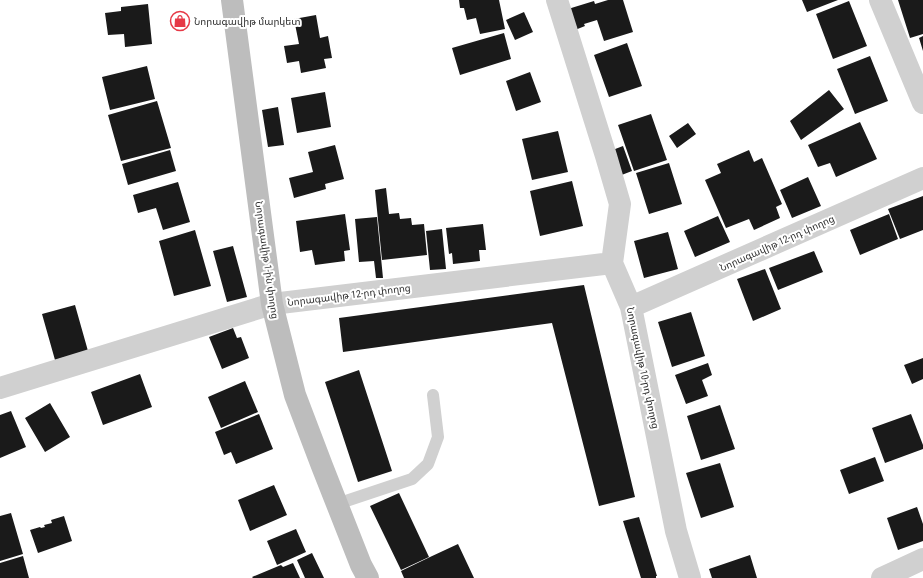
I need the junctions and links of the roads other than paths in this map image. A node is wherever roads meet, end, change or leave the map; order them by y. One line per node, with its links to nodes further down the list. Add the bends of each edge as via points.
1 (232, 0): 7 (main road, Նորագավիթ 1-ին փողոց)
2 (557, 0): 6 (street, via 620,204)
3 (880, 0): 4 (street)
4 (923, 103)
5 (923, 178): 8 (street, Նորագավիթ 12-րդ փողոց)
6 (612, 263): 7 (street, Նորագավիթ 12-րդ փողոց); 8 (street, Նորագավիթ 10-րդ փողոց)
7 (272, 304): 9 (street, Նորագավիթ 12-րդ փողոց); 11 (main road, Նորագավիթ 1-ին փողոց, via 295,395)
8 (631, 307): 14 (street, Նորագավիթ 10-րդ փողոց, via 676,531)
9 (0, 388)
10 (433, 395): 11 (lane, via 438,437 428,464 412,479)
11 (337, 504): 13 (main road, Նորագավիթ 1-ին փողոց)
12 (923, 559): 15 (street)
13 (368, 578)
14 (690, 578)
15 (882, 578)

